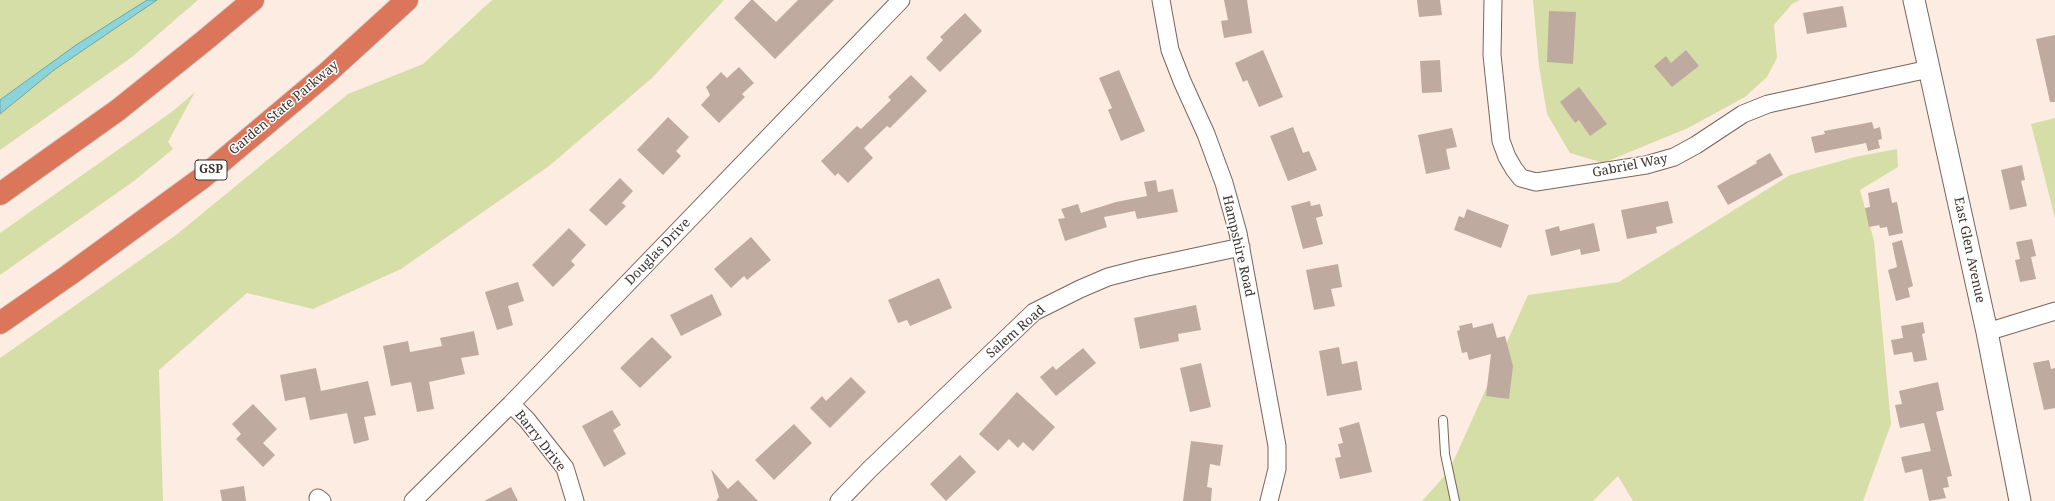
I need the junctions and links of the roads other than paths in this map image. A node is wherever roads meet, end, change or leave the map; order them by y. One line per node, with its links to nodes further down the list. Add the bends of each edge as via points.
1 (253, 0): 8 (highway, via 118,110)
2 (407, 0): 11 (highway, Garden State Parkway / GSP, via 202,178 70,276)
3 (901, 0): 13 (street, Douglas Drive)
4 (1161, 0): 9 (street, Hampshire Road, via 1170,50 1224,183)
5 (1493, 0): 7 (street, Gabriel Way, via 1492,56 1501,140 1507,157 1521,178 1536,182 1646,165 1674,157 1743,114 1768,104)
6 (1914, 0): 7 (street, East Glen Avenue)
7 (1929, 69): 12 (street, East Glen Avenue)
8 (0, 194)
9 (1240, 247): 17 (street, Salem Road, via 1108,277 1034,312); 18 (street, Hampshire Road, via 1277,446 1277,469)
10 (2055, 311): 12 (street)
11 (0, 323)
12 (1987, 332): 20 (street, East Glen Avenue)
13 (511, 404): 15 (street, Douglas Drive); 16 (street, Barry Drive, via 565,468)
14 (1443, 420): 19 (lane, via 1445,454)
15 (412, 501)
16 (575, 501)
17 (839, 501)
18 (1269, 501)
19 (1455, 501)
20 (2020, 501)

